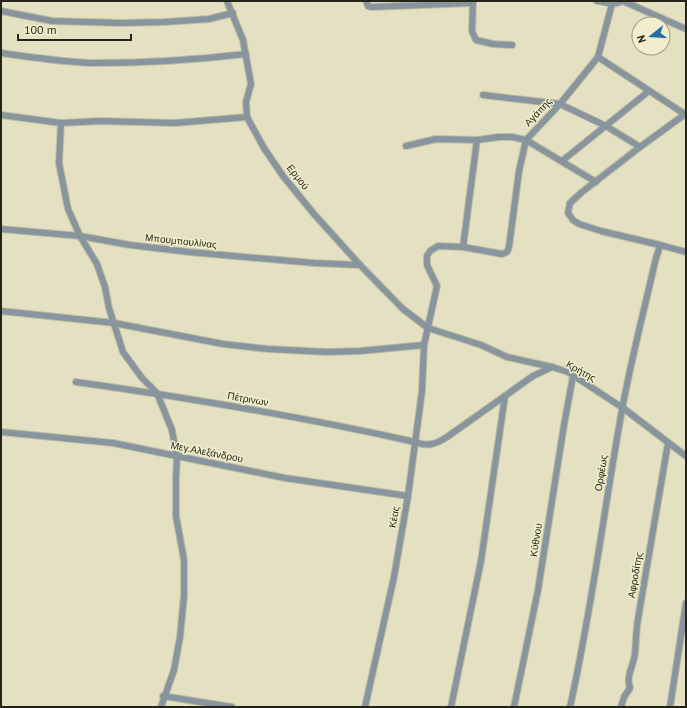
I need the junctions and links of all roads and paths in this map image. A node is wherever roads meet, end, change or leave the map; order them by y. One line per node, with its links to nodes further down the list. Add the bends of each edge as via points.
1 (227, 1): 8 (street, Ερμού)
2 (366, 1): 5 (street, via 368,6 374,7)
3 (597, 1): 6 (street)
4 (622, 1): 6 (street); 9 (street)
5 (473, 2): 10 (street, via 472,31 476,40)
6 (612, 4): 13 (street, Αγάπης)
7 (1, 11): 8 (street, via 52,21 114,23 209,19)
8 (232, 12): 12 (street, Ερμού)
9 (686, 30)
10 (512, 45)
11 (1, 53): 12 (street, via 91,62 210,59)
12 (246, 54): 19 (street, Ερμού, via 251,84 246,102)
13 (598, 57): 14 (street); 16 (street, Αγάπης)
14 (649, 91): 18 (street); 21 (street)
15 (483, 95): 16 (street)
16 (560, 104): 21 (street); 23 (street, Αγάπης)
17 (1, 115): 20 (street)
18 (685, 115): 25 (street)
19 (247, 117): 20 (street, via 175,123); 33 (street, Ερμού, via 264,148 284,176)
20 (61, 123): 29 (street, via 59,163 68,209)
21 (606, 126): 25 (street); 26 (street)
22 (477, 140): 23 (street, via 512,137); 24 (street, via 436,139); 31 (street)
23 (526, 140): 26 (street); 31 (street, Αγάπης, via 507,252 504,254)
24 (406, 146)
25 (640, 147): 27 (street)
26 (562, 161): 27 (street)
27 (596, 182): 30 (street, via 570,203 568,213 573,220 601,231)
28 (1, 229): 29 (street, Μπουμπουλίνας)
29 (80, 236): 33 (street, Μπουμπουλίνας, via 189,252 314,264); 35 (street, via 97,264)
30 (660, 245): 32 (street); 43 (street, Ορφέως)
31 (463, 247): 36 (street, Κέας, via 438,246 427,256 427,265 437,286)
32 (686, 252)
33 (360, 265): 36 (street, Ερμού, via 403,309)
34 (1, 311): 35 (street)
35 (114, 323): 37 (street, via 222,344 268,349 327,352); 41 (street, via 123,352)
36 (428, 328): 37 (street, Κέας); 38 (street, Κρήτης, via 481,345 507,357)
37 (424, 345): 45 (street, Κέας, via 422,391)
38 (552, 367): 39 (street, Κρήτης); 42 (street, Πέτρινων, via 533,376)
39 (573, 376): 43 (street, Κρήτης); 56 (street, Κύθνου, via 538,590)
40 (76, 382): 41 (street, Πέτρινων)
41 (156, 393): 45 (street, Πέτρινων, via 352,428); 48 (street, via 172,430)
42 (505, 396): 45 (street, Πέτρινων, via 438,443 423,445); 55 (street, via 481,561)
43 (623, 408): 46 (street, Κρήτης); 57 (street, Ορφέως, via 596,572)
44 (1, 432): 48 (street, Μεγ.Αλεξάνδρου, via 113,443)
45 (415, 442): 49 (street, Κέας)
46 (668, 443): 47 (street, Κρήτης); 58 (street, Αφροδίτης, via 635,638 635,655 628,677 630,688)
47 (686, 456)
48 (177, 457): 49 (street, Μεγ.Αλεξάνδρου, via 285,478); 51 (street, via 176,516 184,560 184,596 174,670)
49 (408, 496): 54 (street, Κέας, via 394,577)
50 (686, 603): 59 (street)
51 (164, 696): 52 (street); 53 (street)
52 (160, 707)
53 (232, 707)
54 (365, 707)
55 (451, 707)
56 (514, 707)
57 (570, 707)
58 (621, 707)
59 (670, 707)

